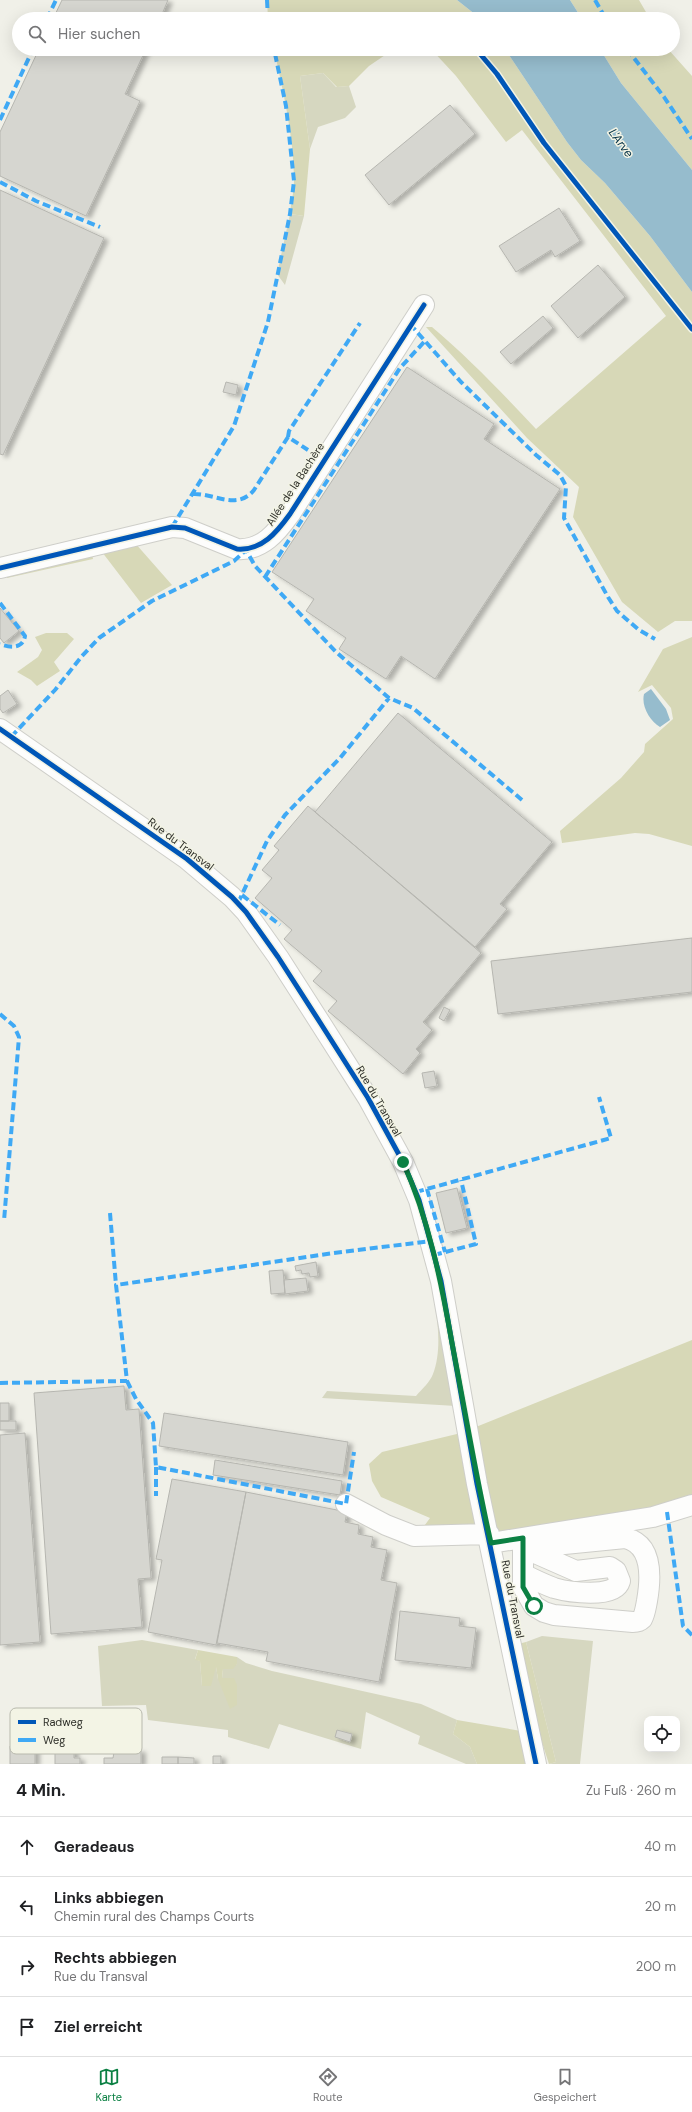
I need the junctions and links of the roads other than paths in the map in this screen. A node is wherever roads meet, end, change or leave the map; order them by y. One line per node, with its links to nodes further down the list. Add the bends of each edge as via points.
1 (424, 305): 2 (street, Allée de la Bachère, via 290,514 262,544 246,550 237,549 185,528 172,527)
2 (0, 568)
3 (1, 733): 6 (street, Rue du Transval, via 187,859 232,897 278,956 368,1098 410,1178 431,1241 441,1281 477,1484)
4 (346, 1504): 6 (street, via 414,1536)
5 (692, 1505): 7 (street, via 653,1517)
6 (490, 1538): 7 (street); 9 (street, Rue du Transval, via 496,1600)
7 (523, 1543): 8 (street); 8 (street, via 576,1571 610,1567 616,1571 620,1581 617,1587 611,1590 582,1592 555,1588); 8 (street, via 628,1539 637,1543 644,1550 650,1581 644,1614 640,1620 633,1622 544,1612 534,1606 526,1595)
8 (523, 1574)
9 (536, 1764)

